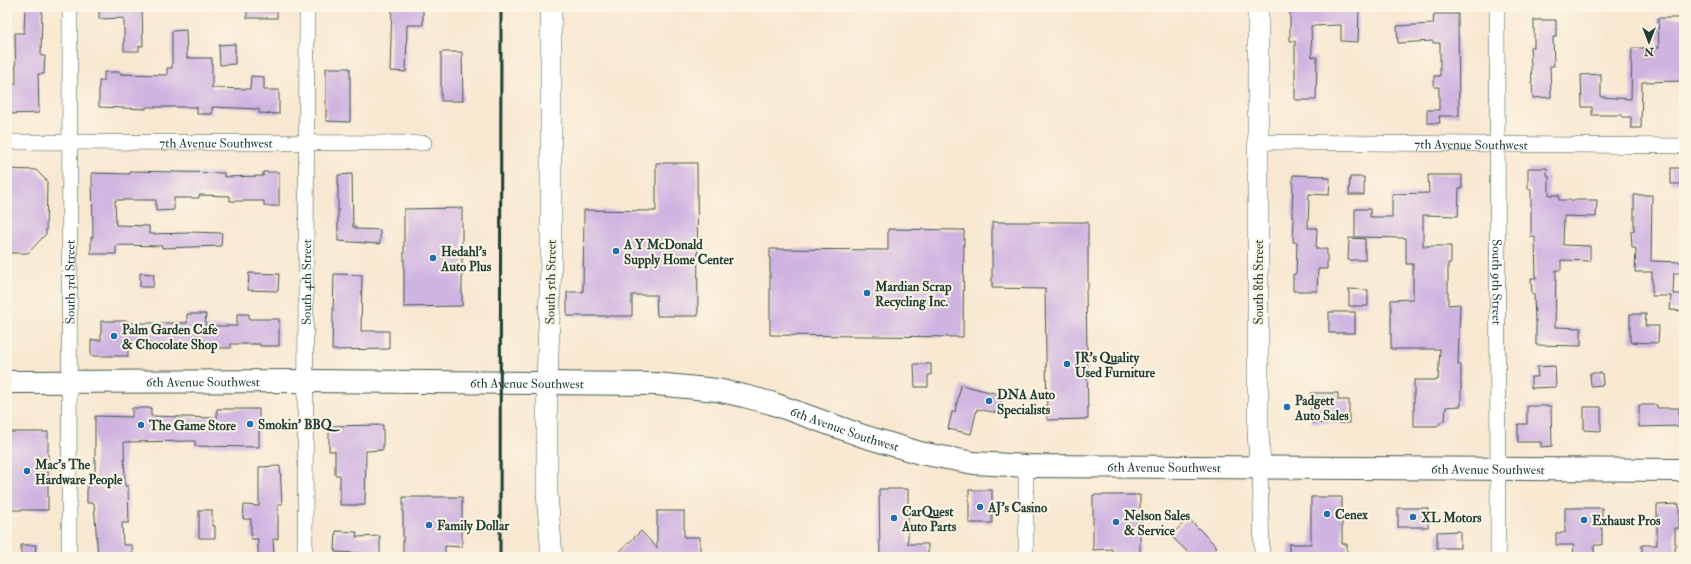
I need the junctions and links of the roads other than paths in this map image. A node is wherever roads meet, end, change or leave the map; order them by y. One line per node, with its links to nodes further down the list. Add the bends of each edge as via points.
1 (70, 7): 7 (street, South 3rd Street)
2 (307, 7): 9 (street, South 4th Street)
3 (551, 7): 16 (street, South 5th Street, via 551,262)
4 (1258, 7): 8 (street, South 8th Street)
5 (1497, 7): 11 (street, South 9th Street)
6 (7, 142): 7 (street, 7th Avenue Southwest)
7 (70, 142): 9 (street, 7th Avenue Southwest); 15 (street, South 3rd Street)
8 (1258, 142): 11 (street, 7th Avenue Southwest); 18 (street, South 8th Street)
9 (306, 143): 10 (street, 7th Avenue Southwest); 13 (street, South 4th Street)
10 (424, 143)
11 (1497, 145): 12 (street, 7th Avenue Southwest); 19 (street, South 9th Street)
12 (1684, 146)
13 (305, 381): 15 (highway, 6th Avenue Southwest); 16 (highway, 6th Avenue Southwest); 22 (street, South 4th Street)
14 (7, 382): 15 (highway, 6th Avenue Southwest)
15 (69, 382): 21 (street, South 3rd Street)
16 (548, 383): 17 (highway, 6th Avenue Southwest, via 656,384 717,390 771,403 863,436 920,453 974,463); 23 (street, South 5th Street, via 548,493)
17 (1026, 466): 18 (highway, 6th Avenue Southwest); 24 (street)
18 (1260, 467): 19 (highway, 6th Avenue Southwest); 25 (street, South 8th Street)
19 (1498, 468): 20 (highway, 6th Avenue Southwest); 26 (street, South 9th Street)
20 (1684, 470)
21 (69, 557)
22 (305, 557)
23 (552, 557)
24 (1026, 557)
25 (1262, 557)
26 (1498, 557)

